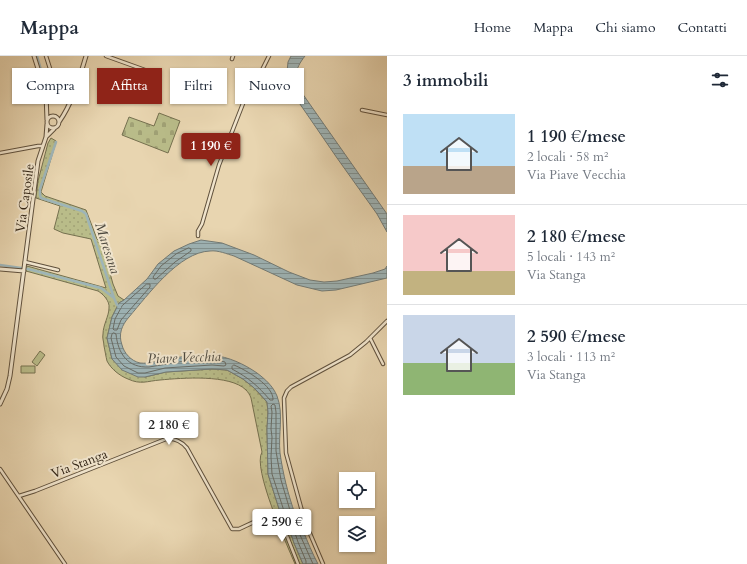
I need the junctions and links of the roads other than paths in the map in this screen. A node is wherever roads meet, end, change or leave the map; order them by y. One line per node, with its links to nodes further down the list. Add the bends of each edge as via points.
1 (34, 56): 10 (street, Via Caposile, via 46,94)
2 (46, 56): 6 (street)
3 (86, 56): 7 (street)
4 (106, 56): 8 (street)
5 (268, 56): 21 (street, via 256,82 249,90 221,159)
6 (50, 68)
7 (82, 68)
8 (139, 68)
9 (69, 104): 12 (street)
10 (47, 107): 14 (street); 15 (street, Via Caposile)
11 (362, 110): 13 (street)
12 (66, 111): 14 (street); 16 (street)
13 (387, 115)
14 (54, 116): 15 (street); 16 (street)
15 (47, 122): 17 (street, via 50,127); 18 (street, Via Caposile)
16 (59, 122): 17 (street)
17 (55, 128): 18 (street, Via Caposile)
18 (46, 138): 19 (street, Via Caposile)
19 (42, 146): 20 (street); 22 (street, Via Caposile)
20 (0, 153)
21 (198, 236)
22 (25, 267): 23 (street); 24 (street); 28 (street, Via Caposile, via 10,376)
23 (0, 269)
24 (58, 270)
25 (387, 321): 26 (street)
26 (370, 338): 27 (street); 33 (street, via 347,357 291,387 284,398 286,453 305,522)
27 (383, 364)
28 (1, 402)
29 (0, 469): 30 (street)
30 (19, 496): 31 (street); 32 (street, Via Stanga, via 171,438 184,443 232,529 239,529 276,514)
31 (65, 564)
32 (298, 564)
33 (323, 564)

